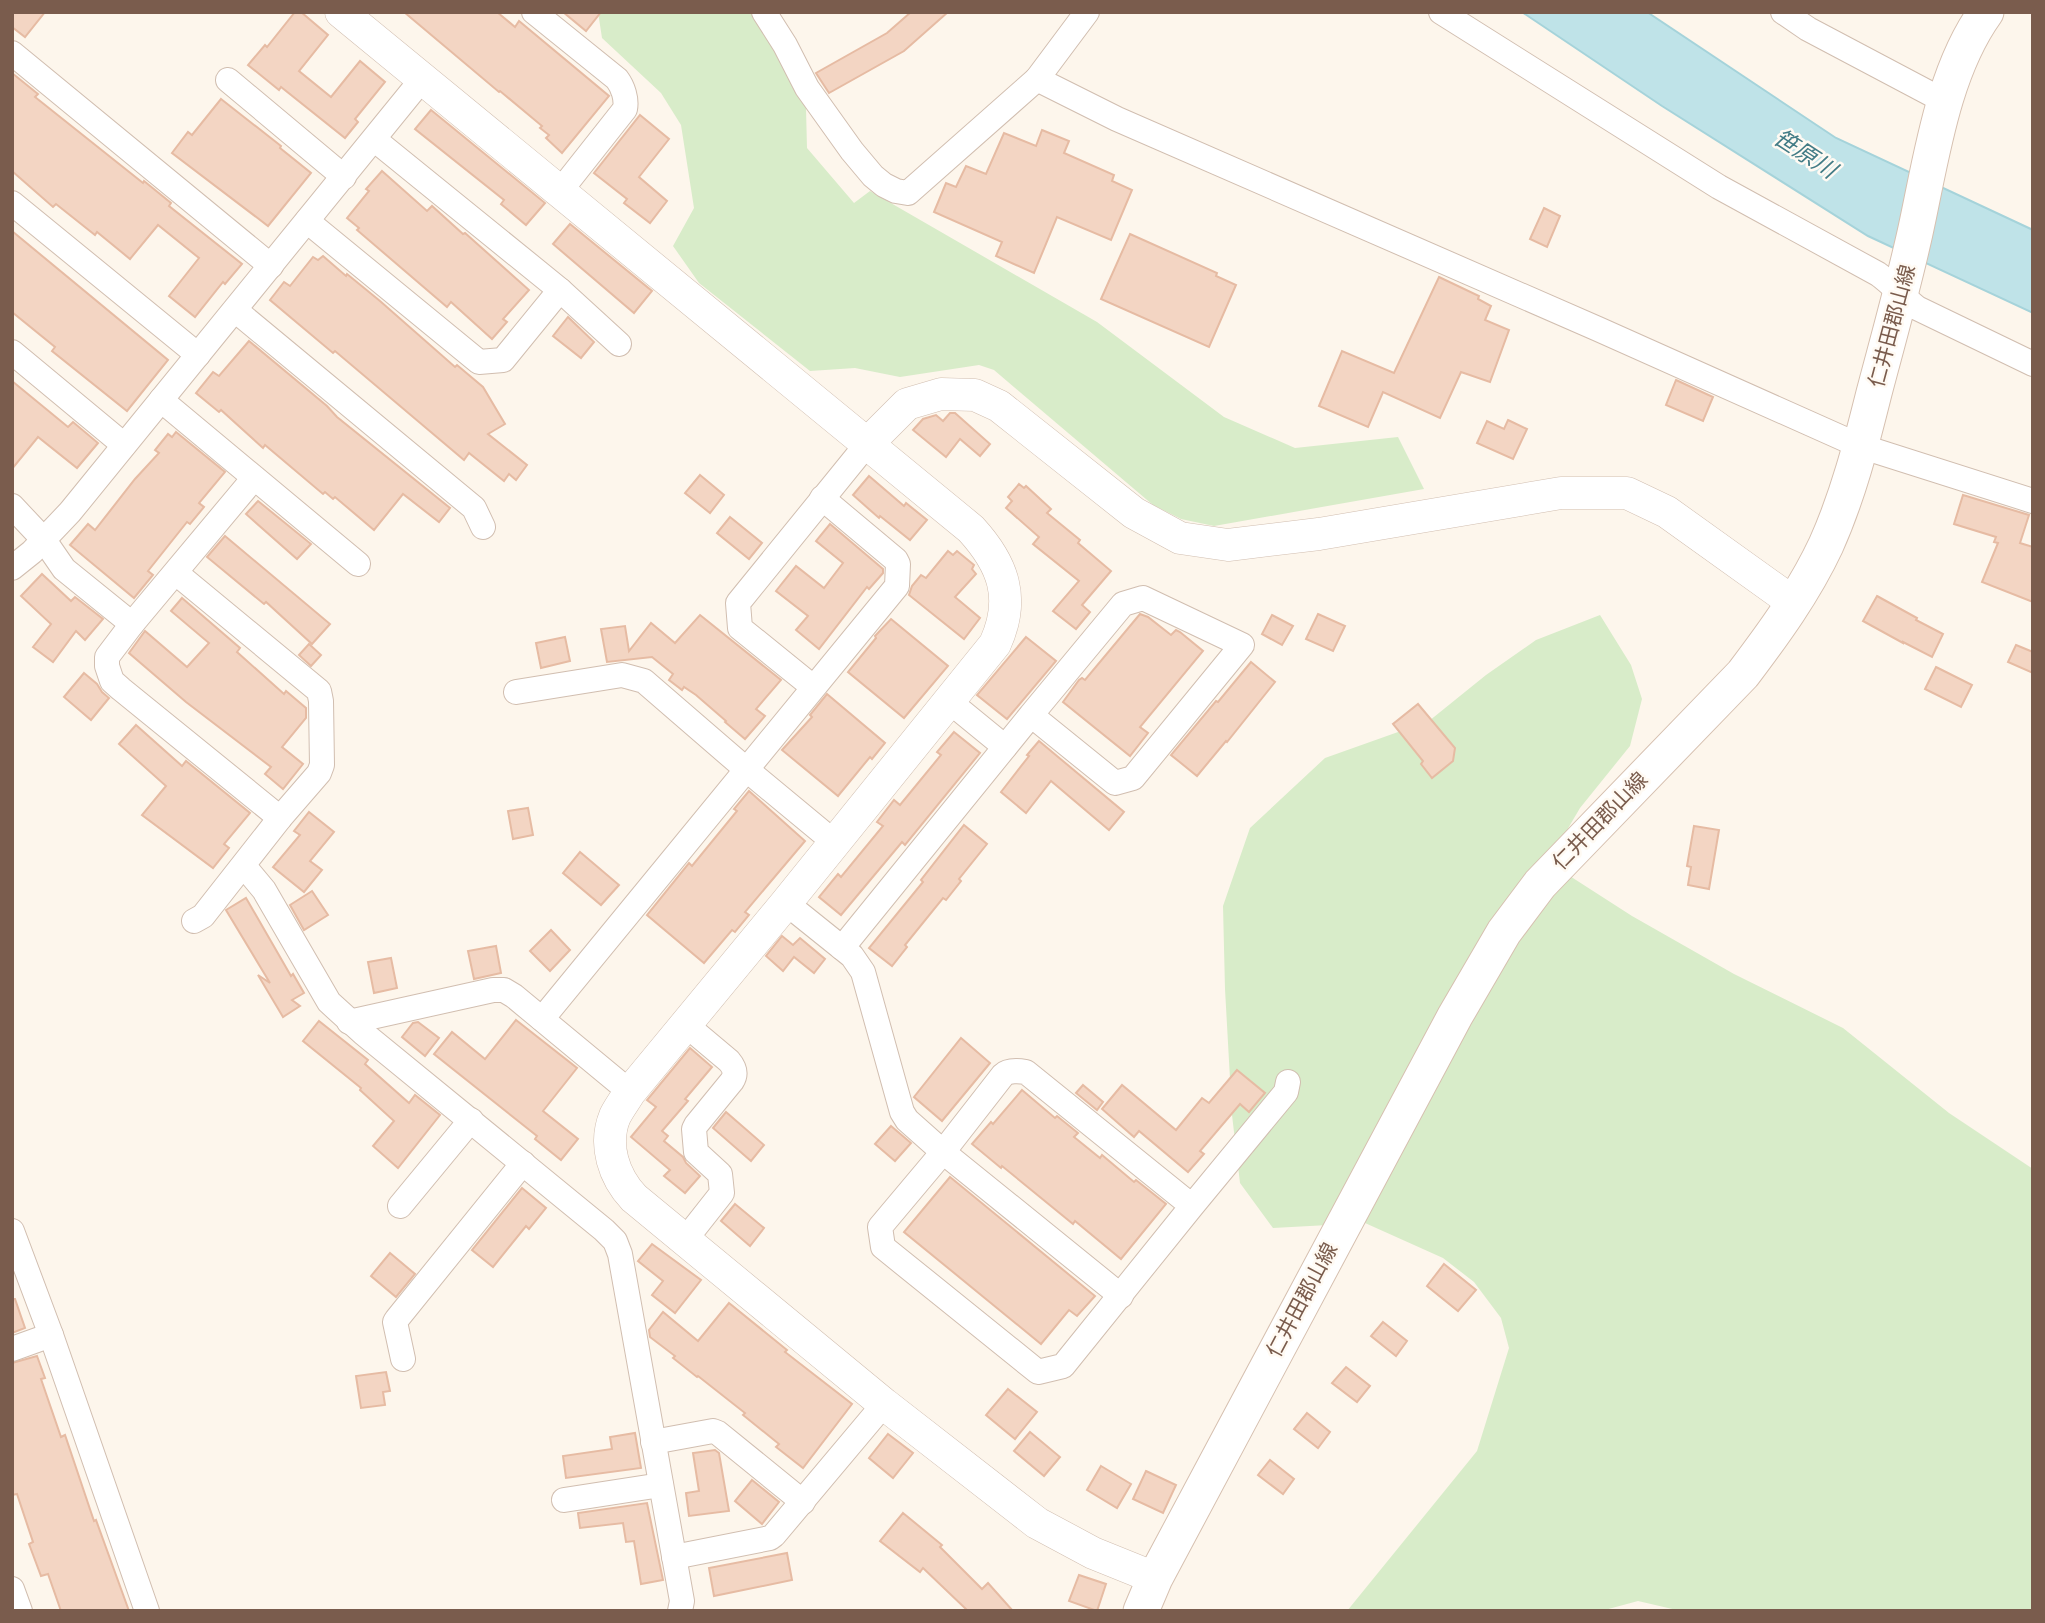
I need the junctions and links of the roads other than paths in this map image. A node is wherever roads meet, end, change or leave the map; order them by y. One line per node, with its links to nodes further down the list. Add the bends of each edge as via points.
1 (341, 12): 9 (street)
2 (534, 12): 15 (street, via 617,79 626,105)
3 (764, 12): 10 (street, via 807,88 852,151 873,176 896,191 908,193)
4 (1087, 12): 10 (street)
5 (1441, 12): 19 (street, via 1720,187)
6 (1783, 12): 12 (street)
7 (1986, 12): 12 (main road, 仁井田郡山線, via 1962,55)
8 (12, 53): 18 (street)
9 (424, 78): 13 (street); 15 (street)
10 (1037, 79): 29 (street, via 1117,119)
11 (228, 80): 14 (street)
12 (1944, 110): 19 (main road, 仁井田郡山線)
13 (375, 140): 14 (street); 20 (street)
14 (344, 177): 17 (street)
15 (561, 190): 27 (street)
16 (12, 203): 24 (street)
17 (307, 221): 18 (street); 20 (street, via 478,362 503,360)
18 (271, 266): 21 (street)
19 (1902, 288): 25 (street, via 1917,308); 29 (main road, 仁井田郡山線)
20 (560, 290): 22 (street)
21 (234, 310): 24 (street); 34 (street, via 474,508)
22 (619, 344)
23 (12, 352): 28 (street)
24 (198, 355): 26 (street)
25 (2033, 364)
26 (161, 400): 28 (street); 30 (street)
27 (867, 444): 31 (street); 39 (street, via 908,404 941,394 975,395 999,406 1134,513 1180,538 1228,545 1561,493 1627,493 1667,512); 43 (street, via 971,529 1001,573 1005,610 998,636)
28 (124, 445): 35 (street)
29 (1860, 446): 32 (street); 39 (main road, 仁井田郡山線, via 1843,505)
30 (254, 478): 36 (street); 38 (street)
31 (822, 498): 41 (street, via 738,603 740,628); 41 (street, via 896,560 897,586)
32 (2033, 501)
33 (12, 506): 35 (street)
34 (483, 527)
35 (44, 540): 37 (street); 40 (street, via 64,569)
36 (358, 564)
37 (12, 568)
38 (176, 573): 40 (street); 47 (street, via 321,695 322,765)
39 (1794, 603): 75 (main road, 仁井田郡山線, via 1742,674 1540,884 1504,932 1448,1028)
40 (132, 624): 47 (street, via 107,657 113,681)
41 (813, 687): 46 (street)
42 (516, 692): 46 (street, via 622,675 640,679)
43 (950, 702): 45 (street); 48 (street)
44 (1031, 715): 44 (street, via 1115,783 1133,778 1242,645 1143,598 1123,604); 45 (street)
45 (1005, 747): 52 (street)
46 (747, 770): 48 (street); 53 (street)
47 (280, 818): 49 (street)
48 (834, 842): 50 (street)
49 (244, 866): 51 (street); 54 (street, via 264,890 329,1002)
50 (786, 902): 52 (street); 55 (street)
51 (194, 921)
52 (842, 948): 59 (street, via 863,972 904,1116)
53 (542, 1019): 54 (street, via 498,989); 57 (street)
54 (349, 1021): 58 (street)
55 (685, 1024): 57 (street); 64 (street, via 729,1061 735,1072 694,1129 696,1152 720,1174 722,1193)
56 (1288, 1082): 62 (street, via 1286,1092)
57 (630, 1092): 64 (street, via 612,1125 616,1174 634,1199)
58 (471, 1120): 60 (street); 61 (street)
59 (943, 1152): 62 (street, via 1003,1075 1026,1072); 65 (street); 65 (street, via 880,1227 883,1247 1027,1364 1038,1372 1063,1366)
60 (523, 1163): 68 (street, via 395,1322); 70 (street, via 615,1241)
61 (400, 1206)
62 (1192, 1206): 65 (street)
63 (12, 1231): 66 (street)
64 (685, 1240): 69 (street)
65 (1121, 1296)
66 (51, 1335): 67 (street); 78 (street)
67 (12, 1349)
68 (403, 1359)
69 (884, 1404): 73 (street); 75 (street, via 1037,1524)
70 (653, 1442): 71 (street); 73 (street, via 718,1433)
71 (661, 1485): 72 (street); 74 (street)
72 (564, 1500)
73 (803, 1502): 74 (street, via 770,1538)
74 (674, 1557): 79 (street)
75 (1154, 1578): 80 (main road, 仁井田郡山線)
76 (12, 1589): 77 (street)
77 (20, 1611)
78 (147, 1611)
79 (680, 1611)
80 (1141, 1611)

